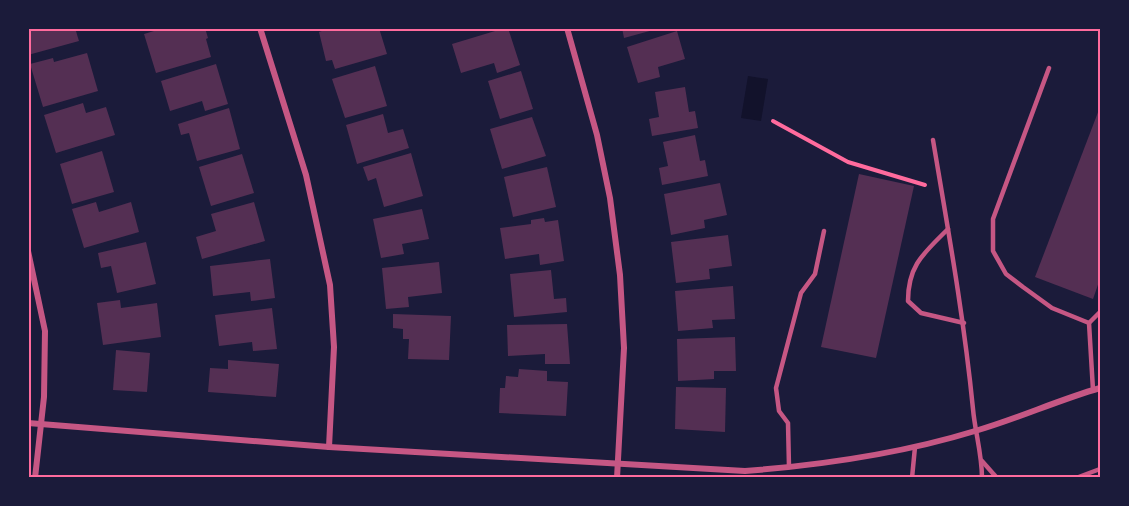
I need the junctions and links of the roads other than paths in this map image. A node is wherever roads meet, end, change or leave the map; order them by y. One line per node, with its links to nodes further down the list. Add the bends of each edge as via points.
1 (260, 28): 16 (street, via 306,175 330,285 334,347)
2 (567, 28): 19 (street, via 599,145 620,275 624,348)
3 (1049, 68): 10 (lane, via 993,219 993,251 1006,274 1023,287 1052,308)
4 (933, 140): 5 (lane)
5 (948, 229): 9 (lane); 9 (lane, via 920,258 908,283 908,301 921,313)
6 (824, 231): 20 (lane, via 816,274 801,293 776,388 779,411 788,423)
7 (28, 251): 14 (street, via 45,331)
8 (1101, 312): 10 (lane)
9 (964, 322): 15 (lane)
10 (1089, 323): 12 (lane)
11 (1101, 388): 12 (street)
12 (1093, 390): 15 (street)
13 (28, 423): 14 (street)
14 (41, 423): 16 (street); 22 (street)
15 (975, 431): 17 (street); 18 (lane)
16 (329, 447): 19 (street)
17 (915, 447): 20 (street); 24 (lane)
18 (982, 461): 25 (lane); 26 (lane)
19 (618, 464): 20 (street, via 745,471); 23 (street)
20 (789, 467)
21 (1101, 469): 27 (lane)
22 (35, 477)
23 (617, 477)
24 (912, 477)
25 (982, 477)
26 (997, 477)
27 (1076, 477)

